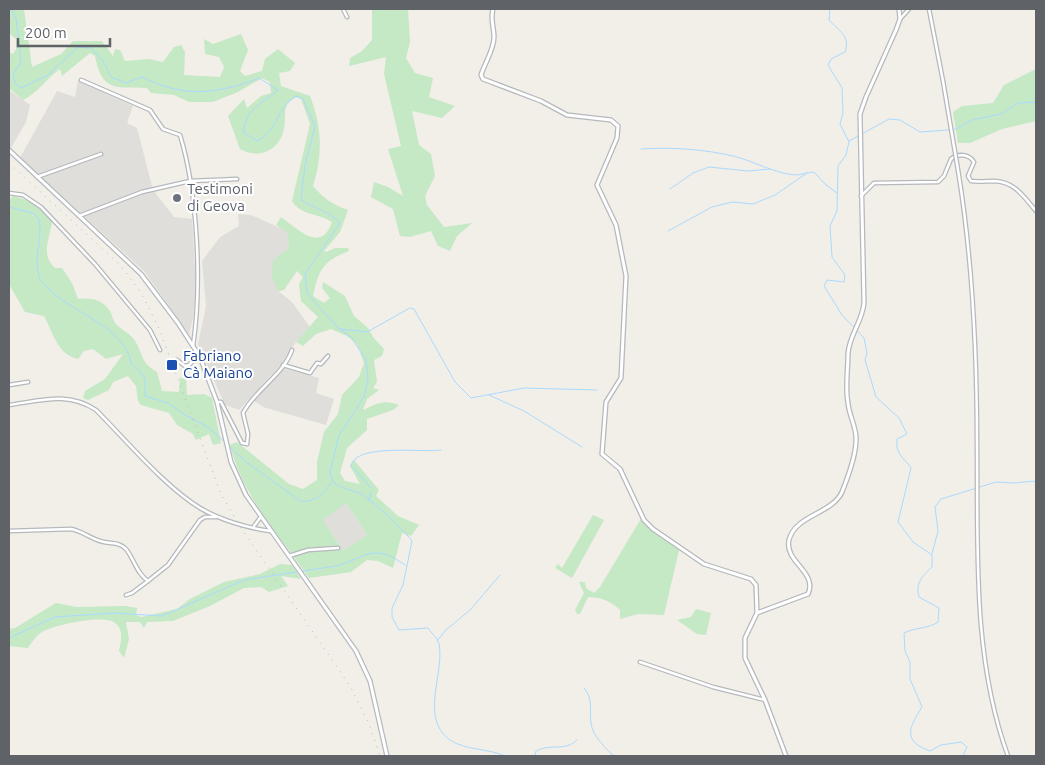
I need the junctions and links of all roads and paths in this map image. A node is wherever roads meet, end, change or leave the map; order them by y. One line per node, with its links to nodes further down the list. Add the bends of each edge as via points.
1 (343, 9): 6 (street)
2 (493, 9): 39 (street, via 493,42 481,75 483,79 568,115 611,120 617,123 619,130 597,185 616,224 626,276 621,378 606,402 602,454 620,469 644,520 653,529 697,560 747,576 754,582)
3 (899, 9): 7 (street)
4 (909, 9): 7 (street)
5 (929, 9): 44 (street, bridge, via 958,170 972,287 977,378 980,594 986,667)
6 (346, 17)
7 (900, 19): 15 (street, via 860,114)
8 (81, 80): 13 (street, via 150,110 163,129 180,135)
9 (9, 150): 11 (street)
10 (102, 154): 11 (street)
11 (37, 177): 17 (street)
12 (237, 179): 13 (street)
13 (190, 181): 17 (street, via 142,192); 18 (street, via 198,283)
14 (9, 192): 19 (street, via 23,195 40,207 88,256 150,330)
15 (861, 196): 16 (street, via 874,183 938,182 951,159 963,155 974,162 968,176 970,181 1010,184); 39 (street, via 864,303 862,320 851,341 847,396 856,434 855,448 839,497 801,524 789,541 791,556 808,579 809,591 805,596)
16 (1036, 211)
17 (79, 216): 18 (street, via 148,281)
18 (193, 346): 21 (street)
19 (160, 350)
20 (292, 350): 24 (street)
21 (196, 351): 23 (street, via 189,365); 27 (street)
22 (328, 356): 24 (street, via 310,373)
23 (177, 360)
24 (283, 365): 27 (street, via 251,398 243,413 248,434 245,445 221,402)
25 (28, 382): 26 (street)
26 (9, 385)
27 (217, 402): 30 (street, via 231,462)
28 (9, 405): 29 (street, via 54,398 85,403 183,495)
29 (220, 517): 32 (street); 37 (street, via 200,520 168,565)
30 (260, 518): 31 (street); 32 (street)
31 (266, 525): 32 (street); 34 (street)
32 (253, 526): 34 (street)
33 (9, 531): 37 (street, via 71,529 102,542 119,544)
34 (270, 531): 36 (street)
35 (338, 548): 36 (street, via 308,550)
36 (289, 556): 42 (street, via 356,651 367,672)
37 (148, 580): 38 (street)
38 (126, 595)
39 (757, 613): 41 (street, via 743,649)
40 (640, 662): 41 (street, via 713,687)
41 (765, 700): 43 (street)
42 (387, 756)
43 (786, 756)
44 (1008, 756)

